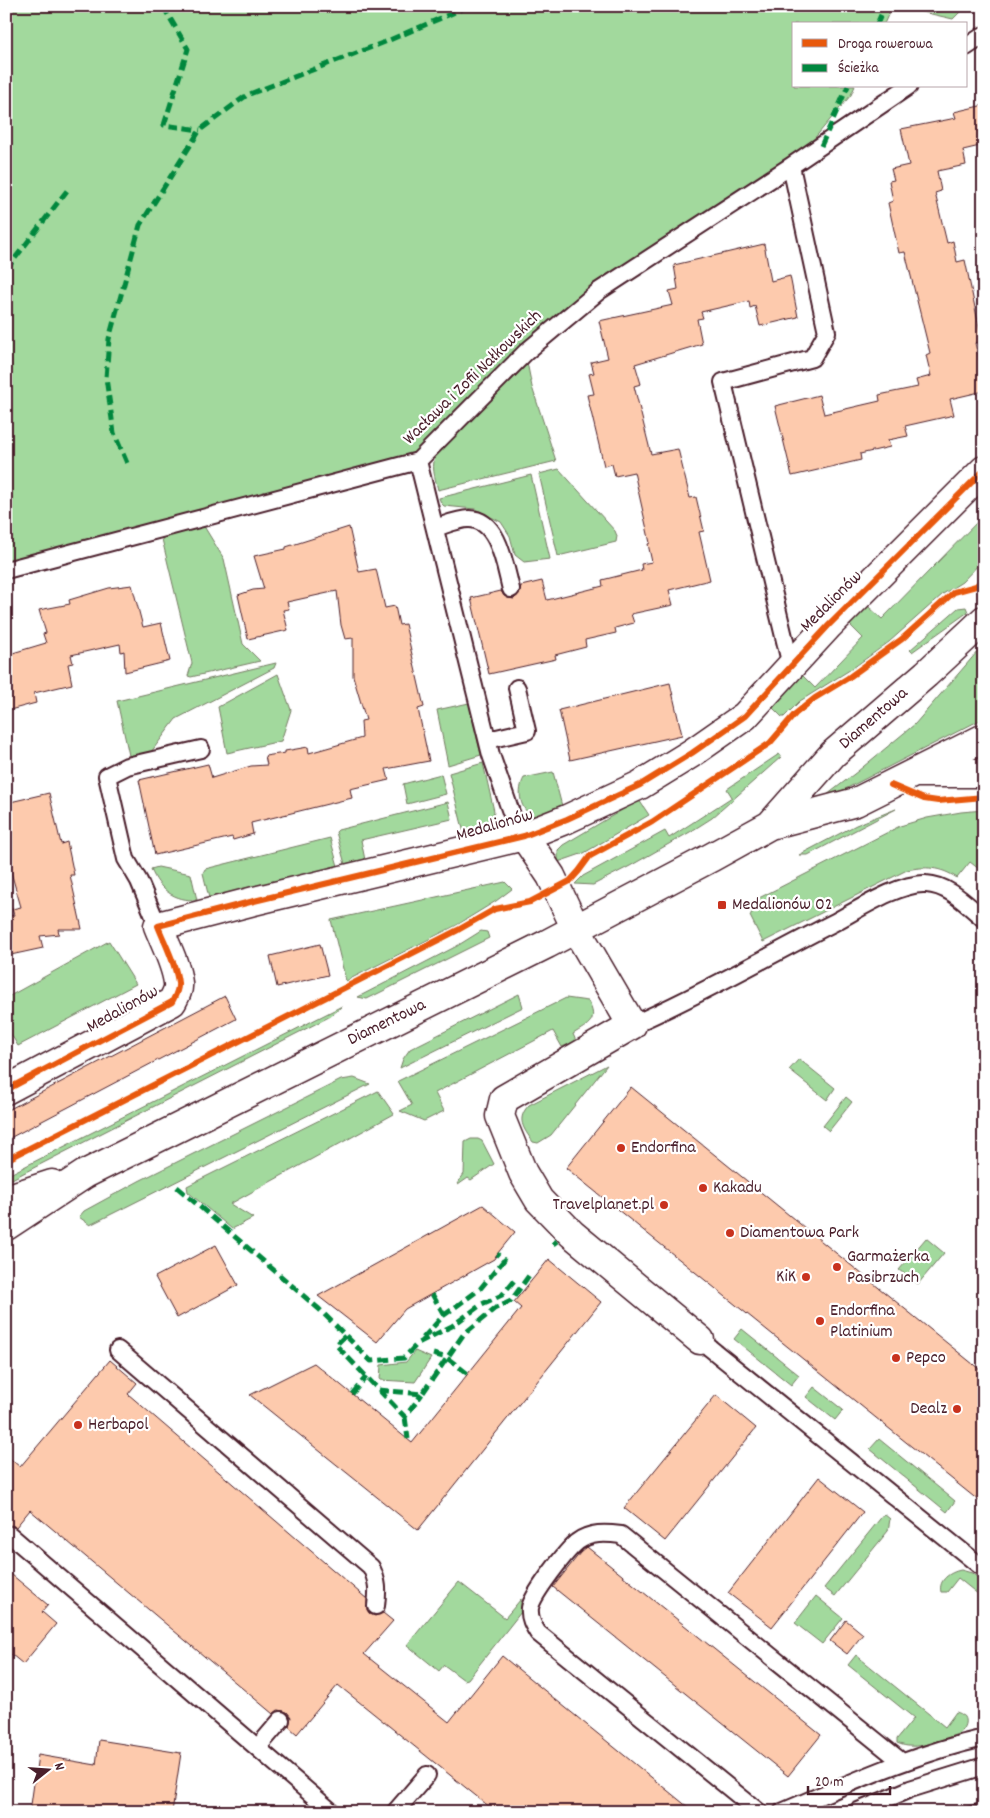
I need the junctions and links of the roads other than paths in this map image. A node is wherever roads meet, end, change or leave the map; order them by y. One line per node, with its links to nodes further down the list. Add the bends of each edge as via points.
1 (984, 36): 2 (lane)
2 (968, 46)
3 (906, 88): 4 (lane, Wacława i Zofii Nałkowskich)
4 (791, 166): 5 (lane, Wacława i Zofii Nałkowskich, via 599,291 526,352); 11 (lane, via 827,332 812,358 723,382)
5 (418, 461): 7 (lane); 8 (lane, Wacława i Zofii Nałkowskich)
6 (984, 470): 11 (street, Medalionów)
7 (434, 528): 9 (lane, via 468,519 485,524 500,546); 14 (lane)
8 (6, 570)
9 (511, 589)
10 (984, 620): 18 (street, Diamentowa, via 834,754)
11 (791, 666): 19 (street, Medalionów, via 745,716 692,753 640,785)
12 (517, 688): 14 (lane, via 528,731)
13 (984, 738): 17 (street, Diamentowa)
14 (488, 740): 19 (lane, via 513,818)
15 (201, 749): 21 (lane, via 127,766 107,776 126,859)
16 (984, 773): 17 (street)
17 (913, 774): 18 (street, Diamentowa, via 856,802)
18 (770, 825): 22 (street, Diamentowa)
19 (524, 836): 21 (street, Medalionów); 22 (street, via 551,876)
20 (984, 919): 23 (lane, via 937,885 913,884)
21 (158, 926): 24 (street, Medalionów, via 179,984 172,1002)
22 (576, 929): 23 (street); 25 (street, Diamentowa)
23 (632, 1025): 28 (street, via 504,1099 500,1116 523,1173 539,1200 572,1234)
24 (6, 1090)
25 (85, 1174): 26 (street); 27 (street, Diamentowa)
26 (6, 1199)
27 (6, 1226)
28 (700, 1340): 31 (lane)
29 (118, 1350): 32 (lane, via 371,1567 377,1578)
30 (10, 1534): 35 (lane)
31 (984, 1569)
32 (376, 1606)
33 (281, 1720): 35 (lane)
34 (984, 1738): 36 (lane)
35 (258, 1747): 39 (lane)
36 (902, 1762): 41 (lane, via 621,1535 606,1532 577,1542 537,1591 530,1608 531,1622 538,1633); 42 (lane)
37 (984, 1766): 43 (lane, via 910,1789)
38 (427, 1775): 40 (lane)
39 (332, 1812)
40 (395, 1812)
41 (759, 1812)
42 (782, 1812)
43 (856, 1812)

